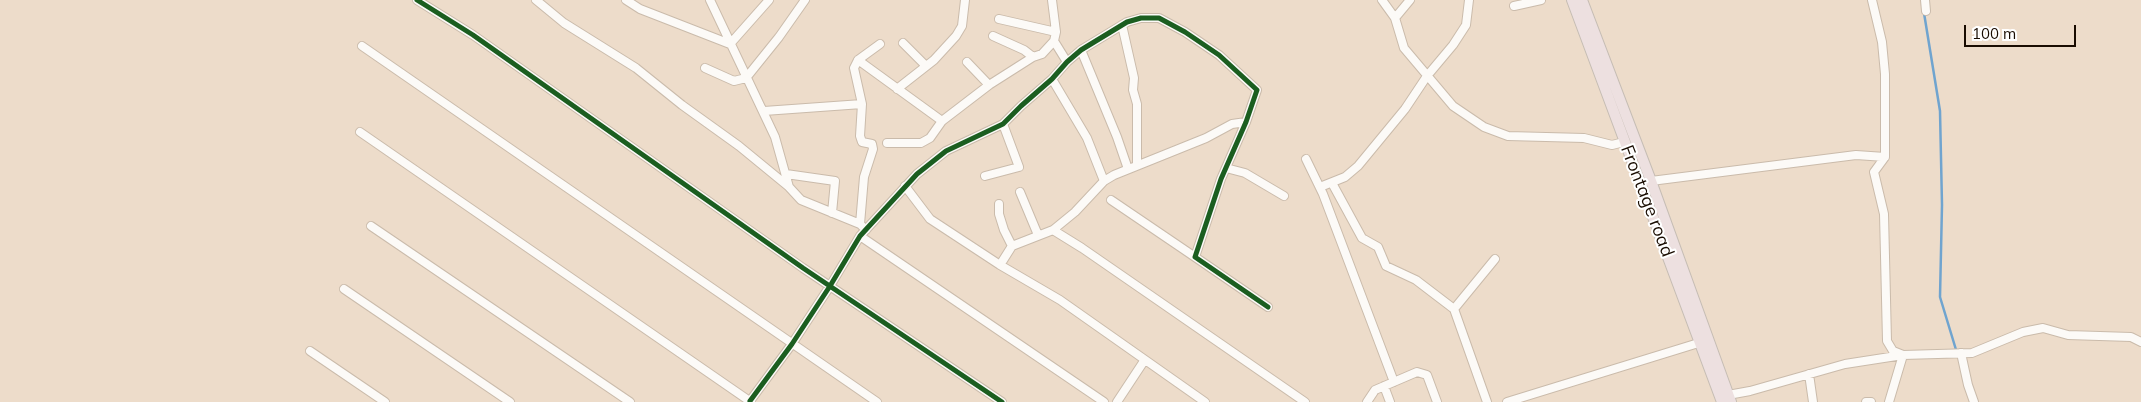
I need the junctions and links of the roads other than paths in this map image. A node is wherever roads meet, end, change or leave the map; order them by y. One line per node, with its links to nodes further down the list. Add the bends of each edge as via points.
1 (417, 0): 75 (street, via 473,35)
2 (536, 0): 60 (street, via 564,23 636,68)
3 (626, 0): 26 (street, via 640,9)
4 (710, 0): 26 (street)
5 (769, 0): 26 (street)
6 (806, 0): 37 (street)
7 (965, 0): 34 (street, via 962,26)
8 (1052, 0): 22 (street)
9 (1382, 0): 19 (street)
10 (1410, 0): 19 (street)
11 (1469, 0): 36 (street, via 1466,26)
12 (1541, 0): 17 (street)
13 (1572, 0): 47 (main road, Frontage road)
14 (1582, 0): 57 (main road)
15 (1872, 0): 49 (street, via 1882,42)
16 (1925, 0): 18 (street)
17 (1514, 6)
18 (1926, 10)
19 (1395, 18): 36 (street, via 1404,48)
20 (998, 19): 22 (street)
21 (1122, 25): 29 (street); 44 (street, via 1141,18 1159,18 1219,55 1257,90); 51 (street, via 1137,104)
22 (1056, 32): 24 (street)
23 (993, 36): 30 (street)
24 (1054, 41): 30 (street, via 1042,54); 33 (street)
25 (903, 43): 34 (street)
26 (730, 44): 37 (street)
27 (880, 44): 31 (street)
28 (362, 46): 81 (street)
29 (1081, 50): 33 (street); 53 (street)
30 (1033, 57): 39 (street)
31 (858, 60): 40 (street); 41 (street, via 854,68)
32 (967, 62): 39 (street)
33 (1067, 62): 38 (street)
34 (926, 66): 40 (street)
35 (705, 68): 37 (street, via 734,81)
36 (1427, 76): 47 (street, via 1453,106 1484,127 1508,136 1584,138 1612,145); 58 (street, via 1405,109 1358,166 1345,178)
37 (746, 78): 42 (street)
38 (1052, 79): 45 (street); 56 (street, via 1086,138)
39 (989, 85): 43 (street)
40 (896, 89): 43 (street)
41 (862, 104): 42 (street); 68 (street, via 860,136 862,142 872,144 873,149 864,178)
42 (764, 111): 54 (street)
43 (942, 121): 48 (street, via 930,138 921,143)
44 (1246, 122): 51 (street, via 1232,124 1206,138); 52 (street)
45 (1003, 124): 55 (street, via 1019,167); 59 (street, via 946,151)
46 (360, 132): 93 (street)
47 (1624, 142): 79 (main road, Frontage road)
48 (887, 143)
49 (1885, 157): 57 (street, via 1856,155); 84 (street, via 1874,172 1884,214 1887,341 1893,351)
50 (1306, 159): 61 (street)
51 (1137, 164): 53 (street)
52 (1226, 168): 63 (street, via 1245,173); 72 (street)
53 (1128, 169): 56 (street)
54 (786, 174): 60 (street); 66 (street, via 835,181)
55 (985, 176)
56 (1104, 181): 69 (street)
57 (1651, 181): 79 (main road)
58 (1332, 183): 61 (street); 78 (street, via 1362,238 1378,247 1386,266 1416,280)
59 (905, 186): 68 (street); 74 (street, via 930,219)
60 (789, 187): 66 (street, via 801,200)
61 (1320, 187): 87 (street)
62 (1020, 192): 70 (street)
63 (1284, 196)
64 (1111, 200): 72 (street)
65 (999, 204): 71 (street, via 999,214)
66 (832, 213): 68 (street)
67 (371, 226): 92 (street)
68 (862, 230): 75 (street); 96 (street)
69 (1053, 230): 70 (street); 99 (street)
70 (1038, 235): 71 (street)
71 (1012, 246): 74 (street)
72 (1195, 256): 77 (street)
73 (1495, 258): 78 (street)
74 (1000, 265): 85 (street, via 1060,300)
75 (830, 286): 81 (street); 95 (street)
76 (344, 289): 91 (street)
77 (1268, 307)
78 (1454, 309): 103 (street)
79 (1705, 341): 89 (main road, Frontage road); 104 (street)
80 (2141, 342): 83 (street, via 2131,337 2068,335 2043,328 2023,332 1972,353)
81 (792, 344): 93 (street); 94 (street)
82 (310, 351): 90 (street)
83 (1961, 353): 84 (street); 109 (street)
84 (1904, 356): 86 (street, via 1845,364); 108 (street)
85 (1144, 361): 97 (street); 98 (street)
86 (1809, 374): 89 (street); 105 (street)
87 (1394, 382): 88 (street); 102 (street, via 1417,372 1427,375)
88 (1384, 386): 100 (street, via 1375,390); 101 (street)
89 (1727, 400)
90 (385, 402)
91 (510, 402)
92 (630, 402)
93 (751, 402)
94 (877, 402)
95 (1002, 402)
96 (1104, 402)
97 (1117, 402)
98 (1205, 402)
99 (1305, 402)
100 (1367, 402)
101 (1390, 402)
102 (1437, 402)
103 (1487, 402)
104 (1507, 402)
105 (1813, 402)
106 (1866, 402): 107 (street)
107 (1871, 402)
108 (1889, 402)
109 (1974, 402)

